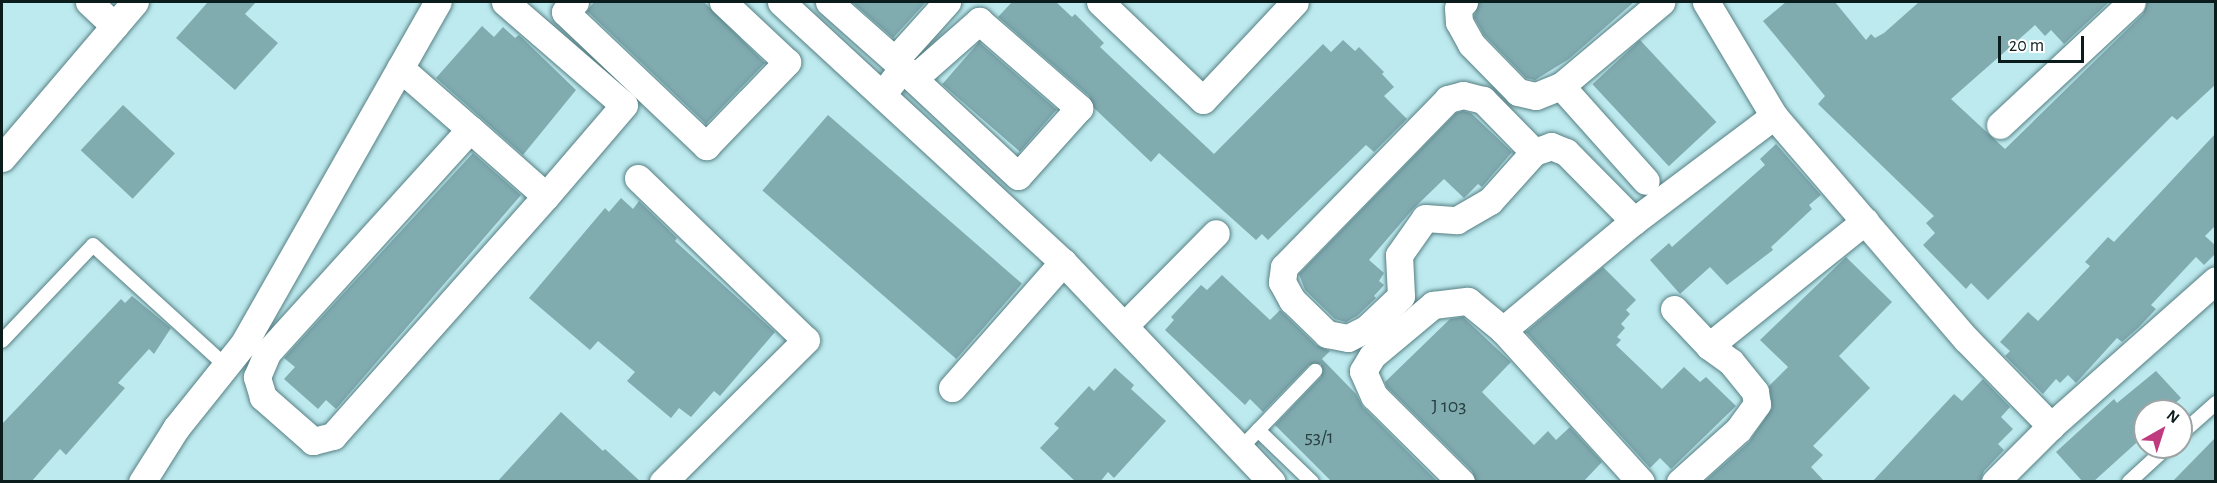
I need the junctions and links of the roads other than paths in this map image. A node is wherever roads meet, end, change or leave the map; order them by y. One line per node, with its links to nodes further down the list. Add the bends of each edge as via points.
1 (89, 2): 17 (street)
2 (135, 2): 17 (street)
3 (438, 2): 19 (street)
4 (505, 2): 30 (street, via 624,105)
5 (575, 2): 18 (street, via 565,12 706,146 787,62)
6 (723, 2): 18 (street)
7 (781, 2): 16 (street)
8 (829, 2): 20 (street)
9 (947, 2): 20 (street, via 901,53)
10 (1100, 2): 11 (street, via 1203,100)
11 (1295, 2)
12 (1464, 2): 21 (street, via 1458,8 1459,22 1471,44 1518,92 1536,96)
13 (1661, 2): 21 (street)
14 (1706, 2): 23 (street)
15 (2132, 2): 24 (street)
16 (803, 22): 18 (street); 22 (street)
17 (115, 26): 27 (street)
18 (778, 51)
19 (400, 68): 25 (street); 41 (street, via 244,343)
20 (901, 70): 20 (street, via 920,73 979,21 1079,108 1018,176); 22 (street)
21 (1561, 86): 29 (street)
22 (881, 95): 34 (street)
23 (1774, 116): 31 (street); 32 (street)
24 (2000, 125)
25 (470, 129): 30 (street); 30 (street, via 267,353 257,377 263,397 313,441 333,436)
26 (1534, 152): 26 (street, via 1483,100 1463,95 1448,99 1284,267 1282,282 1292,300 1327,334 1348,338 1366,330 1401,296 1399,255 1425,218 1457,220 1490,201); 31 (street, via 1551,146 1566,152)
27 (2, 158)
28 (638, 178): 51 (street, via 806,340)
29 (1646, 181)
30 (546, 196)
31 (1634, 221): 38 (street)
32 (1865, 221): 40 (street); 46 (street, via 1966,339)
33 (1216, 233): 37 (street)
34 (1063, 262): 37 (street); 43 (street)
35 (2216, 280): 46 (street)
36 (1674, 309): 40 (street)
37 (1125, 324): 48 (street)
38 (1503, 330): 54 (street, via 1468,301 1433,305 1372,356 1363,371 1374,396); 55 (street)
39 (2, 341): 41 (lane, via 93,245)
40 (1709, 346): 56 (street, via 1731,362 1755,392 1757,404 1738,430)
41 (226, 366): 50 (street, via 176,428)
42 (1314, 371): 47 (lane)
43 (952, 388)
44 (2216, 403): 45 (lane)
45 (2193, 423)
46 (2051, 426): 57 (street)
47 (1258, 430): 48 (lane); 53 (lane)
48 (1239, 450): 52 (street)
49 (2154, 459): 58 (lane)
50 (141, 482)
51 (663, 482)
52 (1272, 482)
53 (1312, 482)
54 (1461, 482)
55 (1641, 482)
56 (1680, 482)
57 (1995, 482)
58 (2129, 482)

